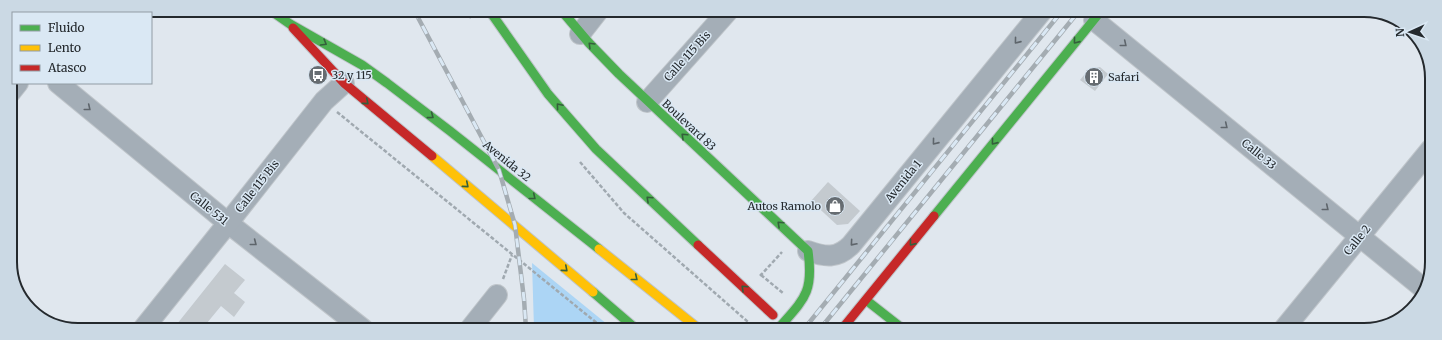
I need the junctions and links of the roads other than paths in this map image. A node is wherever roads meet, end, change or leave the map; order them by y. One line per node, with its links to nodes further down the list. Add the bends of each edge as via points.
1 (280, 17): 9 (main road, Avenida 32)
2 (494, 17): 21 (main road, one-way to 2, via 596,149 548,94)
3 (567, 17): 10 (main road, Boulevard 83)
4 (593, 17): 10 (street)
5 (723, 17): 13 (street, Calle 115 Bis)
6 (1037, 17): 17 (street, Avenida 1, one-way to 17, via 851,245 844,252 834,256)
7 (1095, 17): 20 (main road, one-way to 20)
8 (1099, 17): 16 (street, Calle 33, one-way to 16)
9 (290, 24): 12 (main road, Avenida 32); 26 (main road, Avenida 32, one-way to 26, via 362,65 393,88)
10 (580, 34): 13 (main road, Boulevard 83, one-way to 10)
11 (59, 84): 15 (street, Calle 531, one-way to 15)
12 (344, 84): 15 (street, Calle 115 Bis, via 324,101); 25 (main road, Avenida 32, one-way to 25)
13 (647, 102): 17 (main road, Boulevard 83, one-way to 13)
14 (1425, 156): 16 (street, Calle 2)
15 (228, 223): 22 (street, Calle 115 Bis); 23 (street, Calle 531, one-way to 23)
16 (1360, 236): 18 (street, Calle 33); 30 (street, Calle 2)
17 (808, 251): 27 (main road, via 811,271 808,292)
18 (1420, 285)
19 (497, 295): 24 (street)
20 (866, 300): 28 (main road); 29 (main road)
21 (773, 315)
22 (148, 323)
23 (355, 323)
24 (475, 323)
25 (629, 323)
26 (691, 323)
27 (783, 323)
28 (847, 323)
29 (894, 323)
30 (1288, 323)

